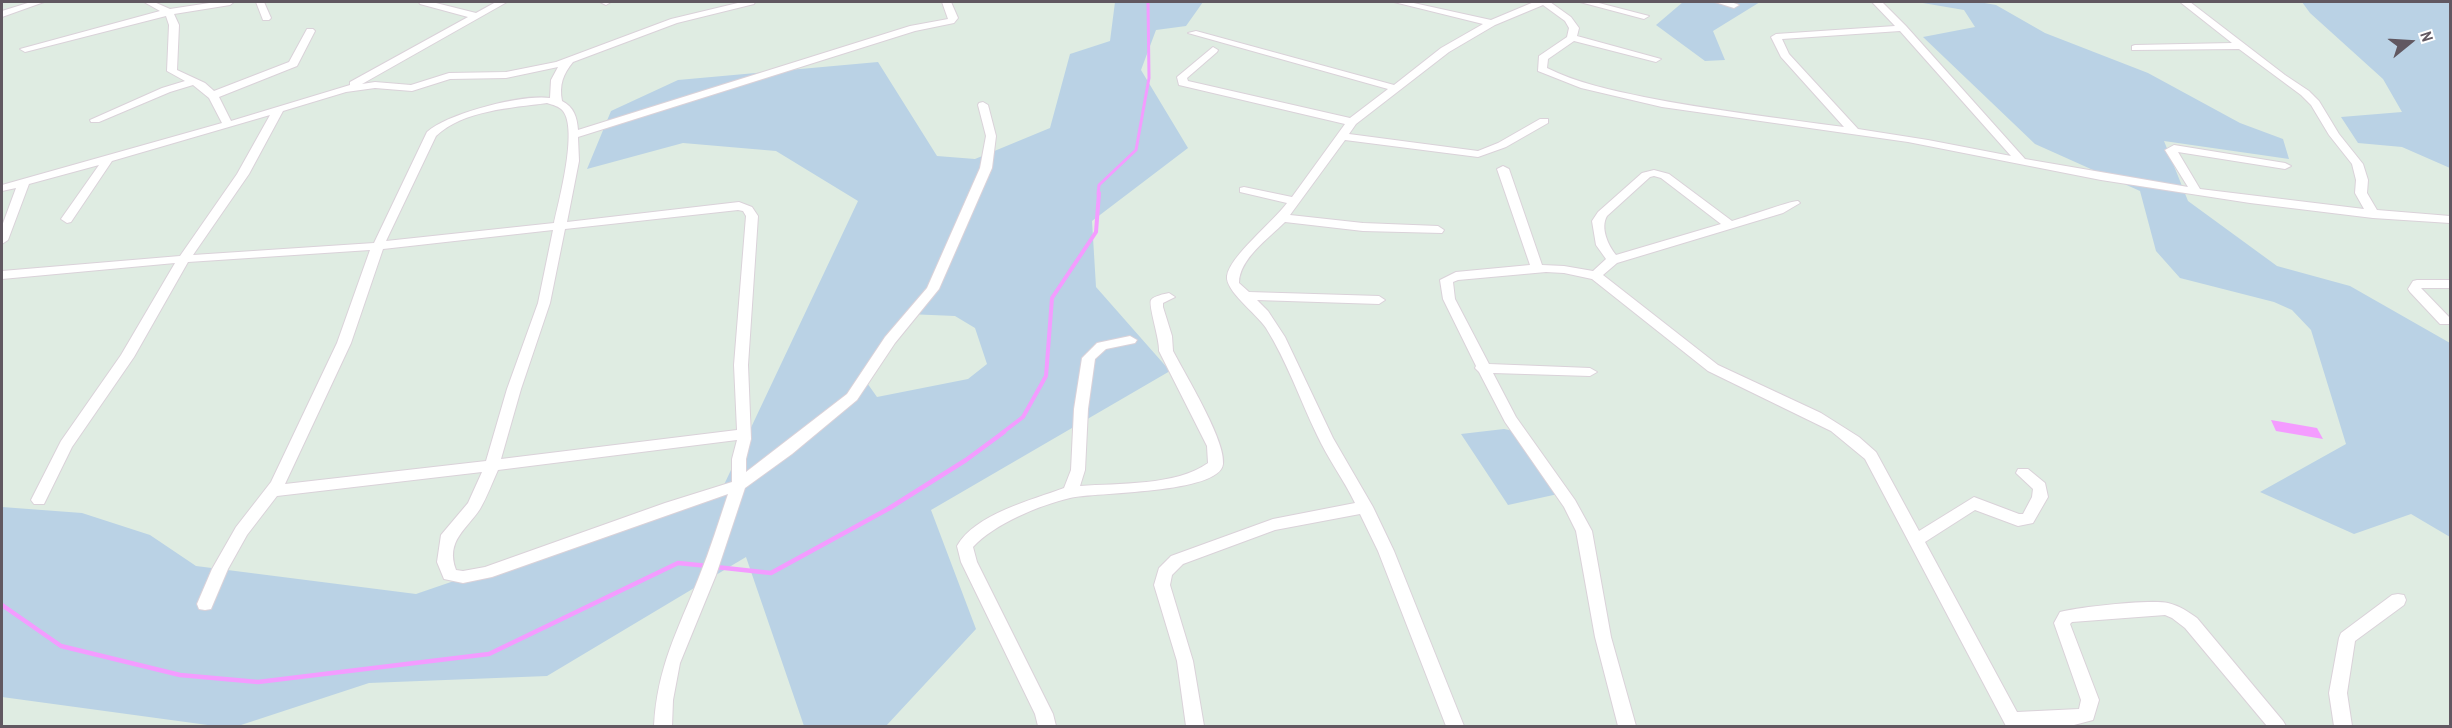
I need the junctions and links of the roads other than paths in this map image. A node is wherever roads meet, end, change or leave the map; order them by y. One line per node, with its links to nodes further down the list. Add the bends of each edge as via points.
1 (39, 2): 17 (street)
2 (148, 2): 16 (street)
3 (230, 2): 16 (street)
4 (260, 2): 20 (street)
5 (423, 2): 18 (street)
6 (502, 2): 18 (street)
7 (751, 2): 31 (street, via 674,21)
8 (947, 2): 44 (street, via 951,21 913,28)
9 (1399, 2): 21 (street)
10 (1543, 2): 21 (street); 25 (street, via 1568,19 1574,28)
11 (1585, 2): 19 (street)
12 (1720, 2): 15 (street)
13 (1876, 2): 22 (street)
14 (2185, 2): 26 (street)
15 (1734, 5)
16 (169, 12): 28 (street); 32 (street, via 174,25 172,71)
17 (2, 14)
18 (477, 16): 34 (street)
19 (1644, 16)
20 (266, 18)
21 (1492, 22): 33 (street, via 1445,50)
22 (1903, 28): 43 (street, via 1776,38 1785,55); 47 (street)
23 (310, 31): 35 (street, via 293,64)
24 (1193, 33): 33 (street)
25 (1572, 38): 30 (street); 43 (street, via 1543,58 1542,69 1599,90 1714,114)
26 (2241, 46): 27 (street); 56 (street, via 2315,103 2357,164 2361,193)
27 (2135, 48)
28 (25, 50)
29 (1213, 50): 40 (street, via 1182,77 1183,83)
30 (1656, 59)
31 (569, 61): 34 (street, via 506,75 449,76 412,88 375,85); 36 (street, via 557,78)
32 (194, 82): 35 (street); 39 (street)
33 (1394, 88): 40 (street)
34 (345, 89): 38 (street)
35 (213, 94): 42 (street)
36 (557, 103): 44 (street, via 568,110); 64 (street, via 548,100 506,105 440,126 431,134)
37 (983, 105): 81 (street, via 991,136 986,168 933,289 890,340 852,397)
38 (279, 109): 42 (street); 65 (street, via 243,174)
39 (95, 120)
40 (1353, 122): 45 (street)
41 (1544, 122): 45 (street, via 1489,153 1478,154)
42 (228, 125): 46 (street)
43 (1854, 131): 47 (street)
44 (573, 135): 61 (street, via 573,161)
45 (1343, 136): 54 (street)
46 (108, 159): 50 (street); 58 (street)
47 (2021, 161): 53 (street)
48 (2285, 166): 53 (street, via 2174,148 2171,150)
49 (1503, 169): 67 (street)
50 (24, 183): 51 (street); 63 (street)
51 (2, 188)
52 (1244, 190): 54 (street)
53 (2196, 192): 56 (street)
54 (1295, 201): 57 (street)
55 (1794, 203): 60 (street)
56 (2373, 214): 59 (street)
57 (1282, 218): 62 (street); 71 (street, via 1239,262 1233,284)
58 (67, 219)
59 (2451, 220)
60 (1731, 226): 66 (street); 66 (street, via 1665,176 1646,175 1598,221 1602,244)
61 (559, 227): 64 (street); 78 (street, via 739,206 748,209 752,216 741,365); 79 (street, via 544,303 513,389)
62 (1438, 230)
63 (2, 240)
64 (378, 246): 65 (street); 82 (street, via 344,343)
65 (184, 259): 68 (street); 84 (street, via 128,357 66,445)
66 (1612, 260): 69 (street)
67 (1538, 270): 69 (street, via 1583,271); 76 (street, via 1446,280 1449,299)
68 (2, 275)
69 (1596, 276): 86 (street, via 1713,368 1838,426 1858,441 1871,456)
70 (2451, 284): 74 (street, via 2416,284 2414,289)
71 (1242, 296): 73 (street); 85 (street, via 1263,314 1278,337 1326,439)
72 (1169, 297): 83 (street, via 1157,300 1156,306 1168,336 1167,351 1214,446 1216,465 1210,471 1178,482)
73 (1379, 300)
74 (2445, 321)
75 (1130, 340): 83 (street, via 1102,346 1089,358 1078,470)
76 (1482, 368): 77 (street); 94 (street, via 1510,420 1570,504 1584,531 1603,637)
77 (1590, 372)
78 (744, 434): 79 (street); 81 (street)
79 (492, 467): 81 (street, via 474,506 449,535 445,562 450,575 486,573); 82 (street)
80 (2023, 473): 86 (street, via 2040,487 2040,497 2028,519 2018,520 1974,502)
81 (739, 485): 90 (street, via 672,663)
82 (272, 491): 88 (street, via 242,531)
83 (1070, 492): 91 (street, via 973,534 965,546)
84 (39, 500)
85 (1365, 507): 92 (street, via 1273,525 1177,560 1165,572 1162,585 1185,661); 93 (street)
86 (1916, 540): 89 (street)
87 (2398, 600): 96 (street, via 2347,638 2338,681 2337,705)
88 (205, 604)
89 (2014, 723): 95 (street, via 2074,718 2087,715 2090,709 2062,623 2066,617 2165,609 2191,623)
90 (663, 726)
91 (1047, 726)
92 (1195, 726)
93 (1455, 726)
94 (1627, 726)
95 (2277, 726)
96 (2343, 726)

